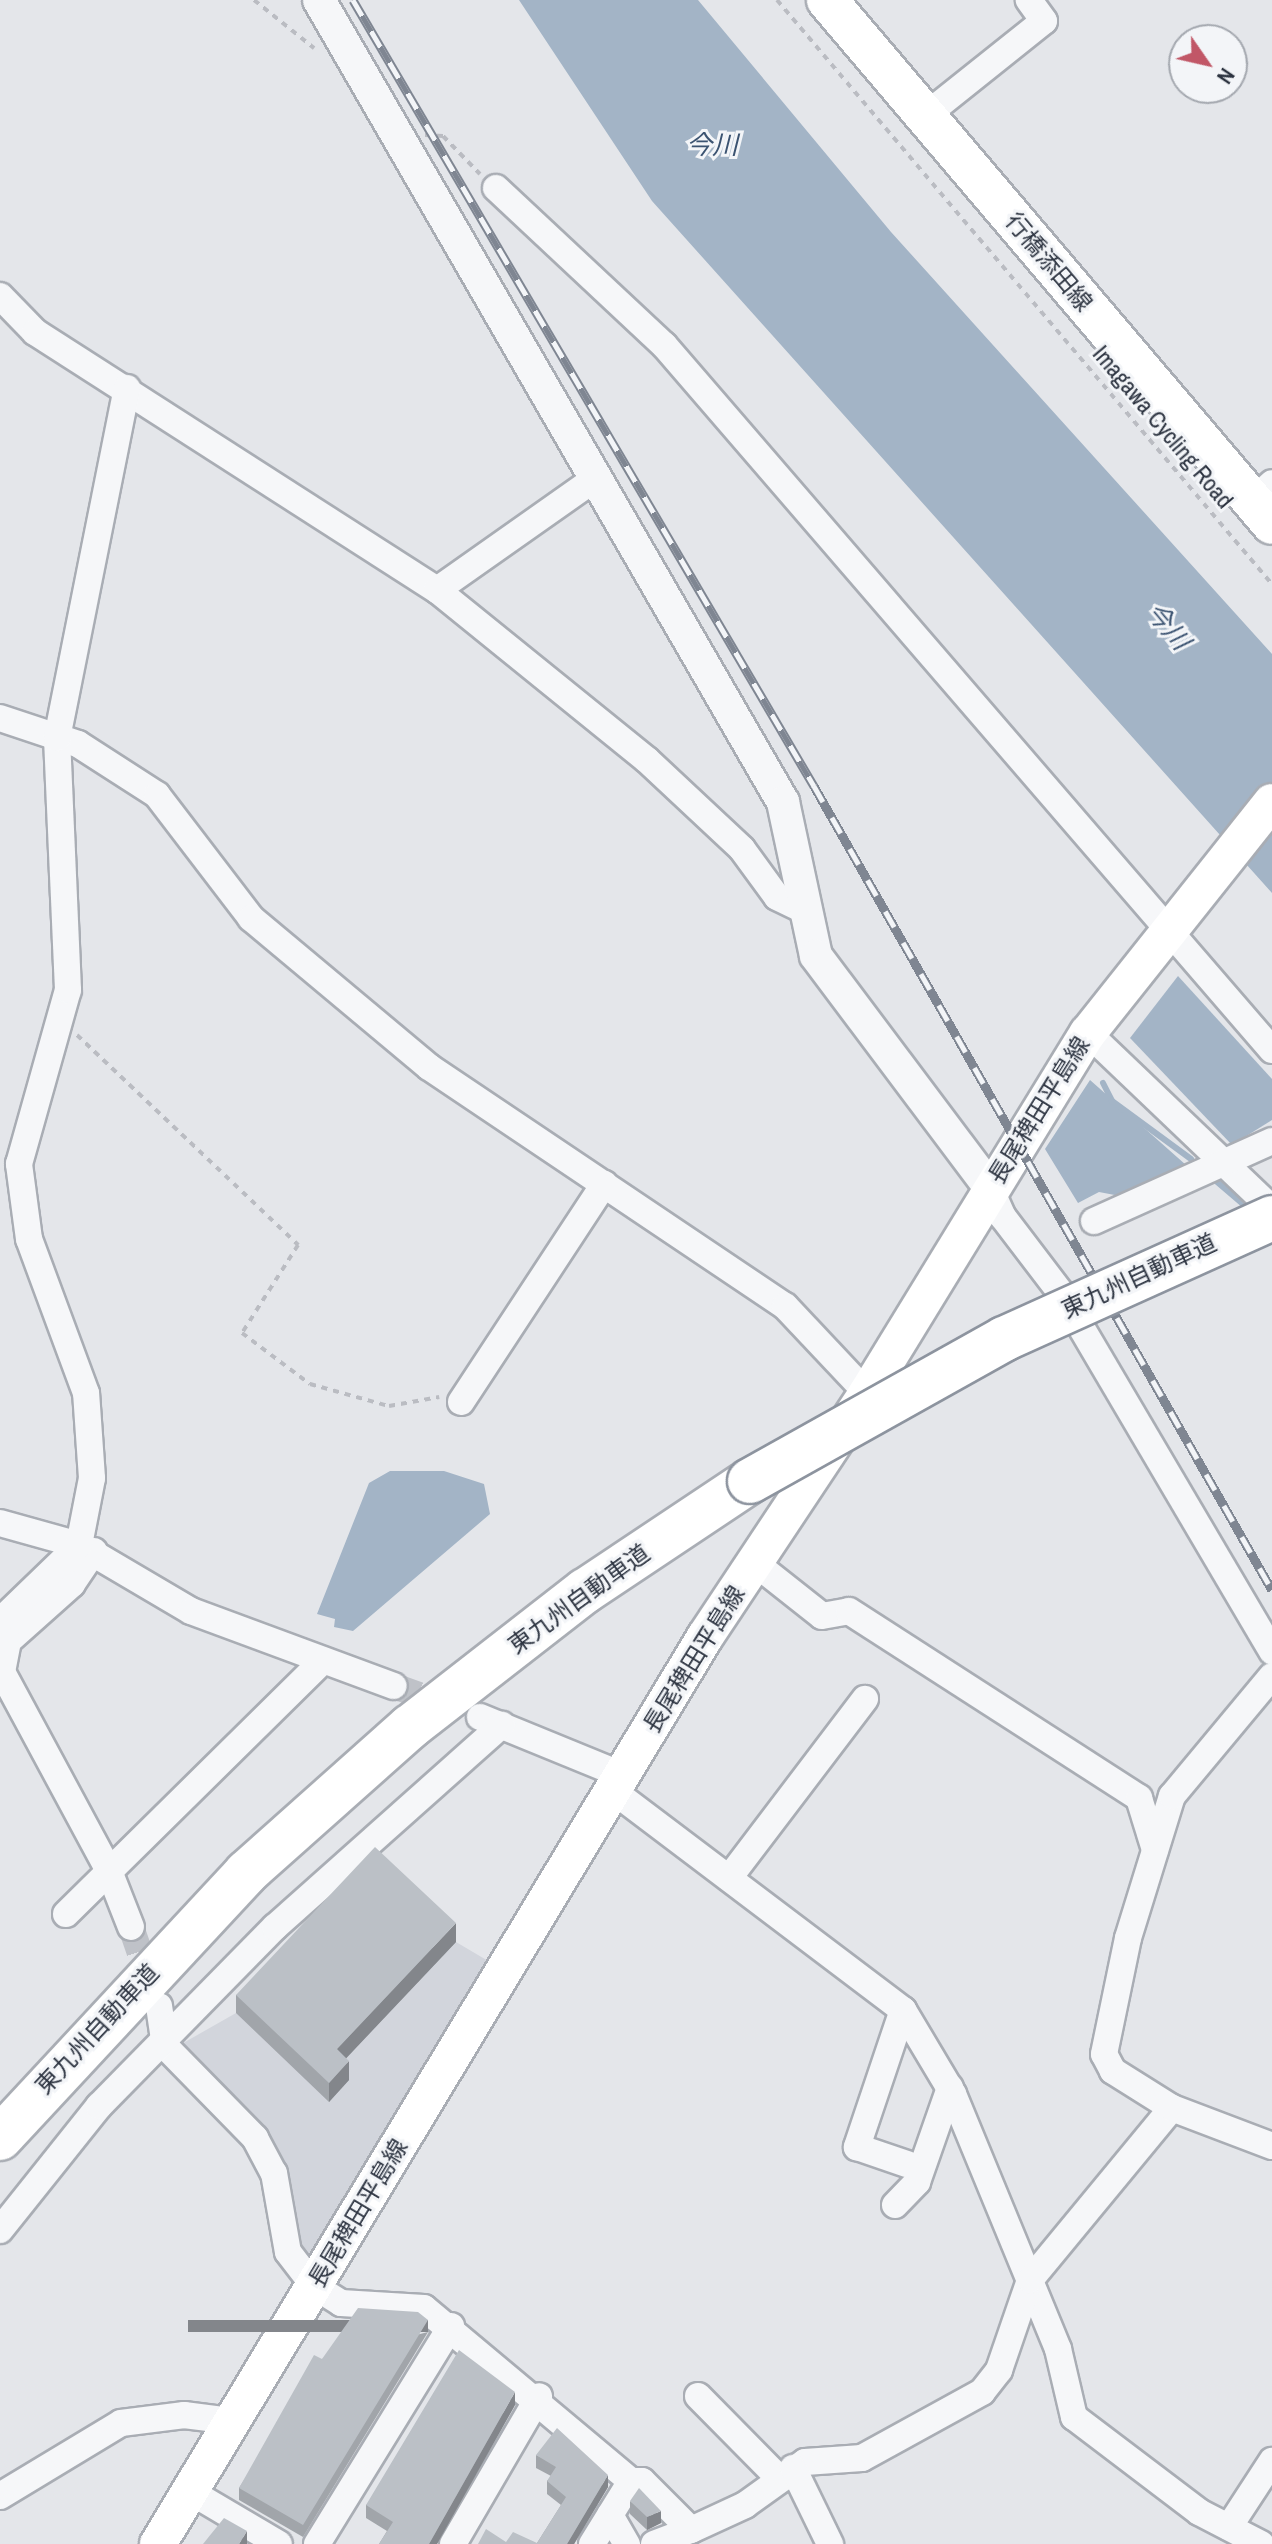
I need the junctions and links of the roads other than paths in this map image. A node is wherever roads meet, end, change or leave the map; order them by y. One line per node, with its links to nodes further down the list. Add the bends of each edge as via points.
1 (319, 0): 8 (street)
2 (1029, 0): 4 (street, via 1044,21)
3 (832, 2): 4 (main road, 行橋添田線)
4 (925, 116): 9 (main road, 行橋添田線)
5 (496, 188): 17 (street, via 664,345)
6 (0, 296): 7 (street, via 35,332)
7 (127, 388): 10 (street); 12 (street)
8 (597, 477): 10 (street); 15 (street, via 783,802)
9 (1266, 502)
10 (437, 590): 14 (street, via 647,760)
11 (0, 718): 12 (street)
12 (57, 738): 22 (street, via 157,795 251,918 429,1067); 30 (street, via 68,990 26,1120 19,1204 86,1393 92,1478)
13 (1272, 802): 17 (main road, 長尾稗田平島線)
14 (742, 849): 15 (street); 16 (street, via 777,897)
15 (798, 863): 16 (street)
16 (804, 910): 23 (street, via 816,956)
17 (1172, 922): 18 (main road, 長尾稗田平島線); 19 (street)
18 (1088, 1033): 21 (street); 23 (main road, 長尾稗田平島線)
19 (1272, 1050)
20 (1272, 1141): 21 (street)
21 (1223, 1164): 24 (street); 26 (street)
22 (604, 1184): 27 (street, via 785,1306); 28 (street)
23 (990, 1188): 27 (main road, 長尾稗田平島線); 33 (street, via 1003,1217 1061,1293)
24 (1272, 1209)
25 (1272, 1218): 49 (highway, 東九州自動車道, bridge, via 1004,1339 750,1481 585,1591 410,1727 246,1873)
26 (1094, 1221)
27 (867, 1393): 31 (main road, 長尾稗田平島線)
28 (461, 1402)
29 (0, 1523): 30 (street)
30 (86, 1548): 32 (street); 34 (street, via 191,1611); 40 (street, via 72,1584 8,1641 2,1672)
31 (755, 1563): 38 (main road, 長尾稗田平島線); 39 (street, via 822,1616 849,1611 1139,1798)
32 (0, 1621)
33 (1272, 1651)
34 (323, 1661): 36 (street); 40 (street)
35 (1272, 1676): 39 (street, via 1172,1796)
36 (394, 1686)
37 (865, 1699): 41 (street)
38 (617, 1782): 41 (street); 46 (street, via 491,1721 275,1927); 54 (main road, 長尾稗田平島線)
39 (1155, 1850): 48 (street, via 1104,2054 1113,2071)
40 (109, 1871): 42 (street); 43 (street)
41 (729, 1878): 45 (street)
42 (66, 1914)
43 (131, 1927)
44 (159, 2006): 46 (street)
45 (903, 2010): 47 (street); 47 (street, via 857,2147 904,2170)
46 (165, 2046): 52 (street, via 99,2106); 54 (street, via 255,2138 274,2173 288,2252)
47 (945, 2079): 51 (street, via 917,2182); 53 (street)
48 (1172, 2108): 50 (street); 53 (street)
49 (0, 2138)
50 (1272, 2146)
51 (895, 2205)
52 (0, 2230)
53 (1030, 2280): 60 (street, via 999,2370 982,2392 862,2458); 65 (street, via 1074,2417 1109,2450 1143,2463)
54 (314, 2286): 55 (street, via 341,2303 424,2308); 58 (main road, 長尾稗田平島線)
55 (451, 2326): 56 (street); 70 (street)
56 (539, 2396): 61 (street); 71 (street)
57 (698, 2396): 60 (street)
58 (231, 2421): 62 (main road, 長尾稗田平島線); 63 (street, via 184,2415 121,2423)
59 (1272, 2461): 65 (street)
60 (786, 2472): 66 (street, via 745,2505); 75 (street)
61 (631, 2481): 64 (street); 66 (street, via 642,2481)
62 (191, 2492): 68 (main road, 長尾稗田平島線); 69 (street)
63 (0, 2496)
64 (610, 2515): 72 (street); 73 (street)
65 (1229, 2527): 67 (street)
66 (691, 2530): 74 (street)
67 (1256, 2543)
68 (158, 2544)
69 (279, 2544)
70 (317, 2544)
71 (453, 2544)
72 (592, 2544)
73 (627, 2544)
74 (654, 2544)
75 (830, 2544)

